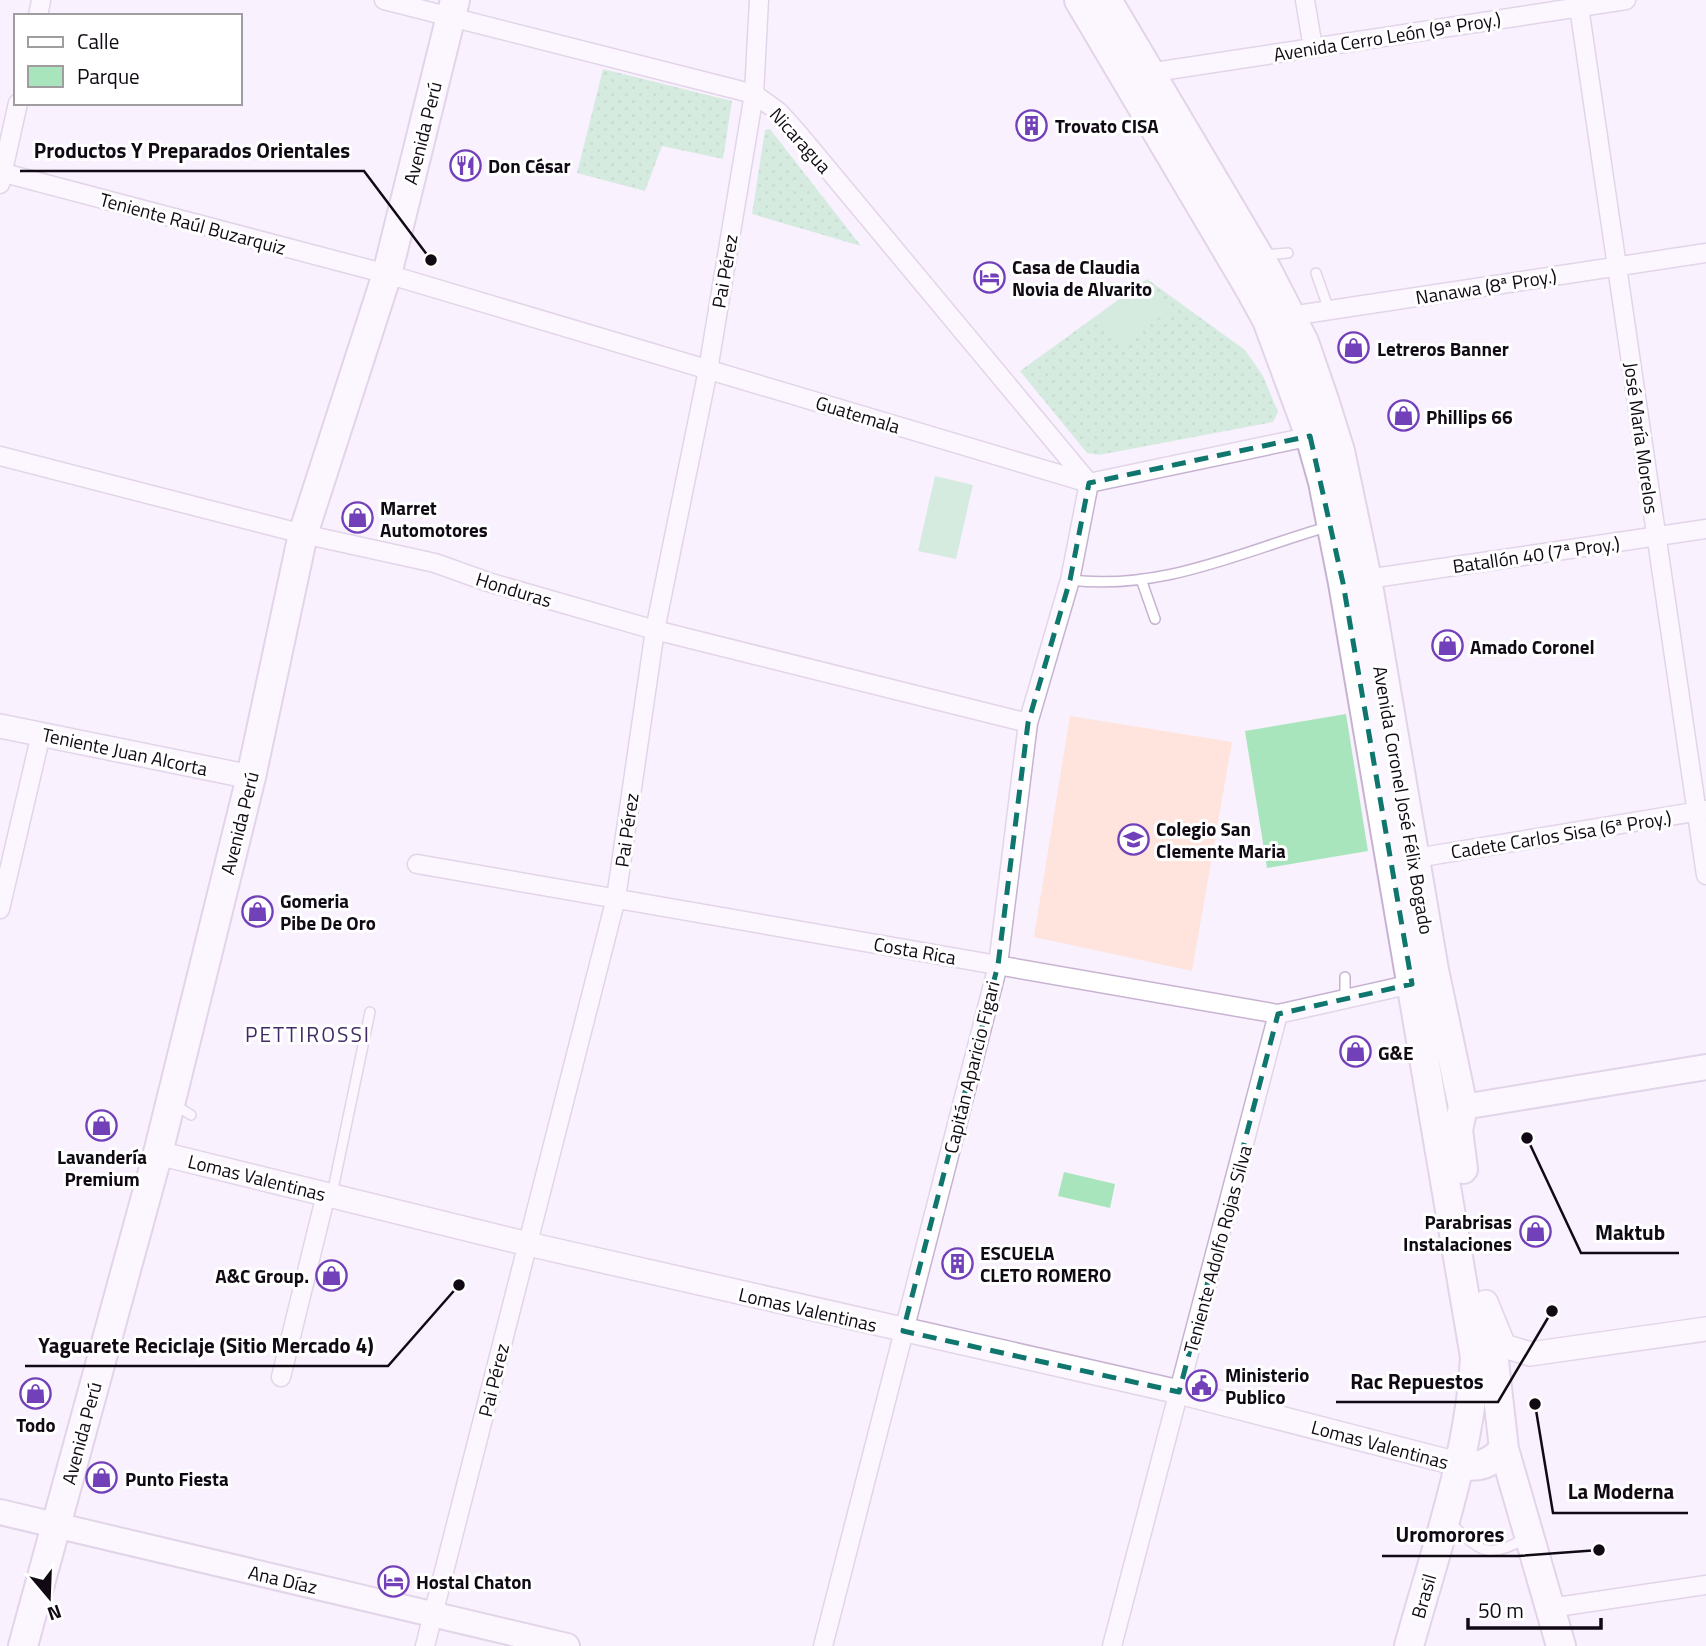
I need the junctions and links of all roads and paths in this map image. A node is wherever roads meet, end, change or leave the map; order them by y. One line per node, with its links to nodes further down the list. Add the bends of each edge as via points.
1 (384, 0): 8 (street, Nicaragua)
2 (759, 0): 11 (street, Pai Pérez)
3 (1079, 0): 21 (main road, Avenida Coronel José Félix Bogado)
4 (1107, 0): 10 (main road, Avenida Coronel José Félix Bogado)
5 (1305, 0): 9 (street)
6 (1626, 0): 7 (street, Avenida Cerro León (9ª Proy.))
7 (1578, 4): 9 (street, Avenida Cerro León (9ª Proy.)); 17 (street, José María Morelos)
8 (453, 9): 11 (street, Nicaragua); 19 (main road, Avenida Perú)
9 (1313, 48): 10 (street, Avenida Cerro León (9ª Proy.))
10 (1148, 73): 16 (main road, Avenida Coronel José Félix Bogado)
11 (754, 94): 22 (street, Pai Pérez); 25 (street, Nicaragua, via 797,132)
12 (18, 105): 13 (street)
13 (1, 176): 19 (street, Teniente Raúl Buzarquiz)
14 (1288, 253): 16 (lane)
15 (1706, 253): 17 (street, Nanawa (8ª Proy.))
16 (1258, 255): 21 (main road, Avenida Coronel José Félix Bogado)
17 (1617, 267): 20 (street, Nanawa (8ª Proy.)); 29 (street, José María Morelos)
18 (1316, 273): 20 (lane)
19 (387, 274): 22 (street, Guatemala); 28 (main road, Avenida Perú)
20 (1329, 310): 21 (street, Nanawa (8ª Proy.))
21 (1279, 318): 23 (main road, Avenida Coronel José Félix Bogado)
22 (708, 370): 25 (street, Guatemala); 34 (street, Pai Pérez)
23 (1322, 434): 25 (street, Guatemala); 26 (main road, Avenida Coronel José Félix Bogado); 31 (main road, Avenida Coronel José Félix Bogado)
24 (0, 456): 28 (street, Honduras)
25 (1089, 483): 32 (street, Capitán Aparicio Figari)
26 (1332, 525): 30 (lane, via 1212,566); 47 (main road, Avenida Coronel José Félix Bogado, via 1388,889)
27 (1706, 529): 29 (street, Batallón 40 (7ª Proy.))
28 (303, 534): 34 (street, Honduras, via 435,563); 38 (main road, Avenida Perú)
29 (1656, 537): 31 (street, Batallón 40 (7ª Proy.)); 39 (street, José María Morelos)
30 (1141, 579): 32 (lane); 33 (lane)
31 (1367, 579): 40 (main road, Avenida Coronel José Félix Bogado)
32 (1070, 580): 35 (street, Capitán Aparicio Figari)
33 (1155, 619)
34 (655, 630): 35 (street, Honduras); 43 (street, Pai Pérez)
35 (1028, 723): 45 (street, Capitán Aparicio Figari)
36 (0, 726): 37 (street, Teniente Juan Alcorta)
37 (41, 734): 38 (street, Teniente Juan Alcorta); 44 (street)
38 (251, 777): 54 (main road, Avenida Perú, via 181,1108)
39 (1701, 811): 40 (street, Cadete Carlos Sisa (6ª Proy.)); 42 (street, José María Morelos)
40 (1416, 858): 53 (main road, Avenida Coronel José Félix Bogado)
41 (417, 864): 43 (street, Costa Rica)
42 (1706, 875)
43 (616, 898): 45 (street, Costa Rica); 56 (street, Pai Pérez)
44 (0, 909)
45 (998, 965): 50 (street, Costa Rica); 59 (street, Capitán Aparicio Figari)
46 (1345, 977): 48 (lane)
47 (1412, 984): 48 (street, Costa Rica); 52 (main road, Avenida Coronel José Félix Bogado)
48 (1345, 997): 50 (street, Costa Rica)
49 (370, 1012): 55 (lane)
50 (1278, 1014): 61 (street, Teniente Adolfo Rojas Silva)
51 (1706, 1067): 53 (main road)
52 (1429, 1076): 53 (main road); 63 (main road, Avenida Coronel José Félix Bogado, via 1475,1357)
53 (1463, 1107): 57 (main road, Avenida Coronel José Félix Bogado, via 1458,1130)
54 (159, 1153): 55 (street, Lomas Valentinas, via 224,1162); 66 (main road, Avenida Perú)
55 (329, 1195): 56 (street, Lomas Valentinas); 60 (street)
56 (528, 1244): 59 (street, Lomas Valentinas); 70 (street, Pai Pérez)
57 (1486, 1302): 58 (street, via 1500,1341 1522,1353); 62 (main road, Avenida Coronel José Félix Bogado)
58 (1706, 1329)
59 (903, 1331): 61 (street, Lomas Valentinas); 74 (street, Capitán Aparicio Figari)
60 (281, 1377)
61 (1179, 1392): 63 (street, Lomas Valentinas); 75 (street, Teniente Adolfo Rojas Silva)
62 (1504, 1449): 63 (main road, via 1481,1466); 67 (main road, Avenida Coronel José Félix Bogado)
63 (1458, 1464): 65 (main road, Brasil)
64 (0, 1512): 66 (main road, Ana Díaz)
65 (1445, 1518): 67 (lane, via 1481,1550 1495,1553); 76 (main road, Brasil)
66 (55, 1526): 70 (main road, Ana Díaz); 71 (main road, Avenida Perú)
67 (1529, 1536): 69 (main road, Avenida Coronel José Félix Bogado)
68 (1706, 1585): 69 (street)
69 (1549, 1608): 77 (main road, Avenida Coronel José Félix Bogado)
70 (433, 1614): 72 (street, Pai Pérez); 73 (main road, Ana Díaz)
71 (23, 1646)
72 (425, 1646)
73 (567, 1646)
74 (822, 1646)
75 (1112, 1646)
76 (1409, 1646)
77 (1560, 1646)

